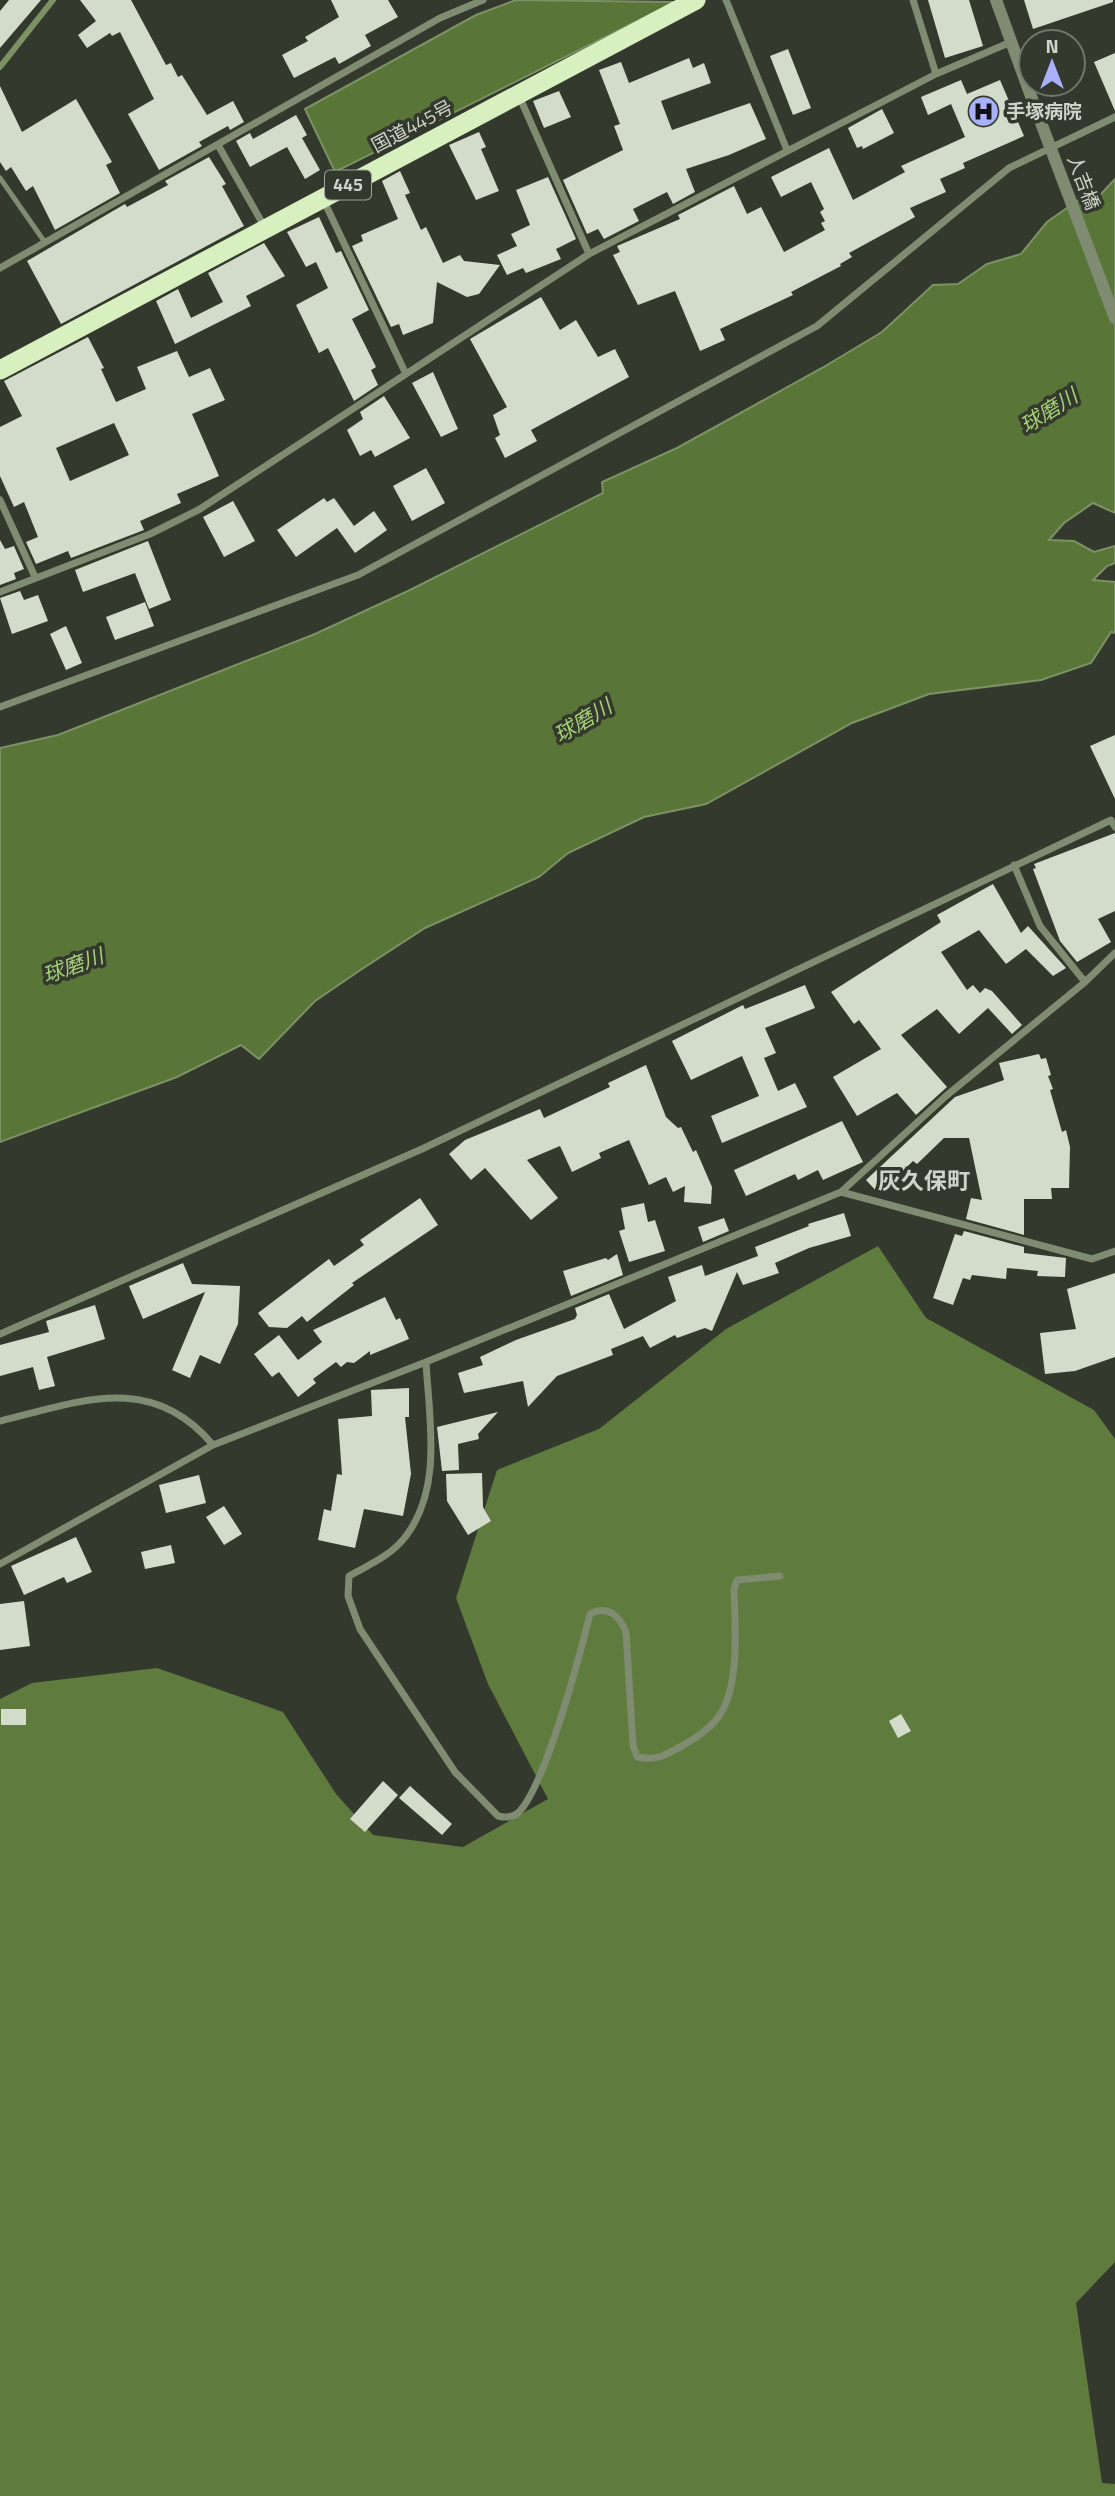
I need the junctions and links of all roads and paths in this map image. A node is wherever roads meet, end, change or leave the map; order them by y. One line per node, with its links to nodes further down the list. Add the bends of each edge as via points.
1 (483, 0): 10 (street, via 440,19)
2 (696, 0): 8 (highway, 国道445号 / 445)
3 (726, 0): 11 (street)
4 (913, 0): 7 (street)
5 (996, 0): 6 (street, 人吉橋)
6 (1011, 42): 7 (street); 18 (street, 人吉橋, bridge)
7 (936, 74): 11 (street)
8 (519, 96): 13 (highway, 国道445号 / 445); 16 (street)
9 (1115, 117): 24 (street, via 1009,167 817,326 358,575)
10 (218, 145): 14 (street); 15 (street)
11 (787, 149): 16 (street)
12 (0, 178): 15 (lane)
13 (323, 198): 14 (highway, 国道445号 / 445); 20 (street)
14 (267, 230): 19 (highway, 国道445号 / 445)
15 (44, 241): 17 (street)
16 (589, 254): 20 (street)
17 (0, 268)
18 (1115, 318)
19 (0, 370)
20 (405, 372): 22 (street, via 200,509 150,534)
21 (0, 500): 22 (street)
22 (35, 577): 23 (street)
23 (0, 592)
24 (0, 707)
25 (1115, 827): 26 (street, via 1111,820)
26 (1013, 865): 28 (street, via 1040,926); 31 (street, via 422,1149)
27 (1115, 953): 28 (street)
28 (1085, 982): 29 (street, via 946,1096)
29 (841, 1192): 30 (street, via 1092,1259); 32 (street)
30 (1115, 1251)
31 (0, 1334)
32 (426, 1362): 34 (street); 36 (street, via 431,1468 422,1507 406,1537 383,1557 349,1576 348,1596 360,1629 454,1772 498,1816 517,1815 540,1777 590,1614 612,1612 626,1632 633,1745 637,1757 651,1760 699,1735 717,1720 728,1699 737,1580)
33 (0, 1421): 34 (street, via 82,1401 126,1396 184,1419)
34 (213, 1445): 35 (street)
35 (0, 1564)
36 (780, 1576)

